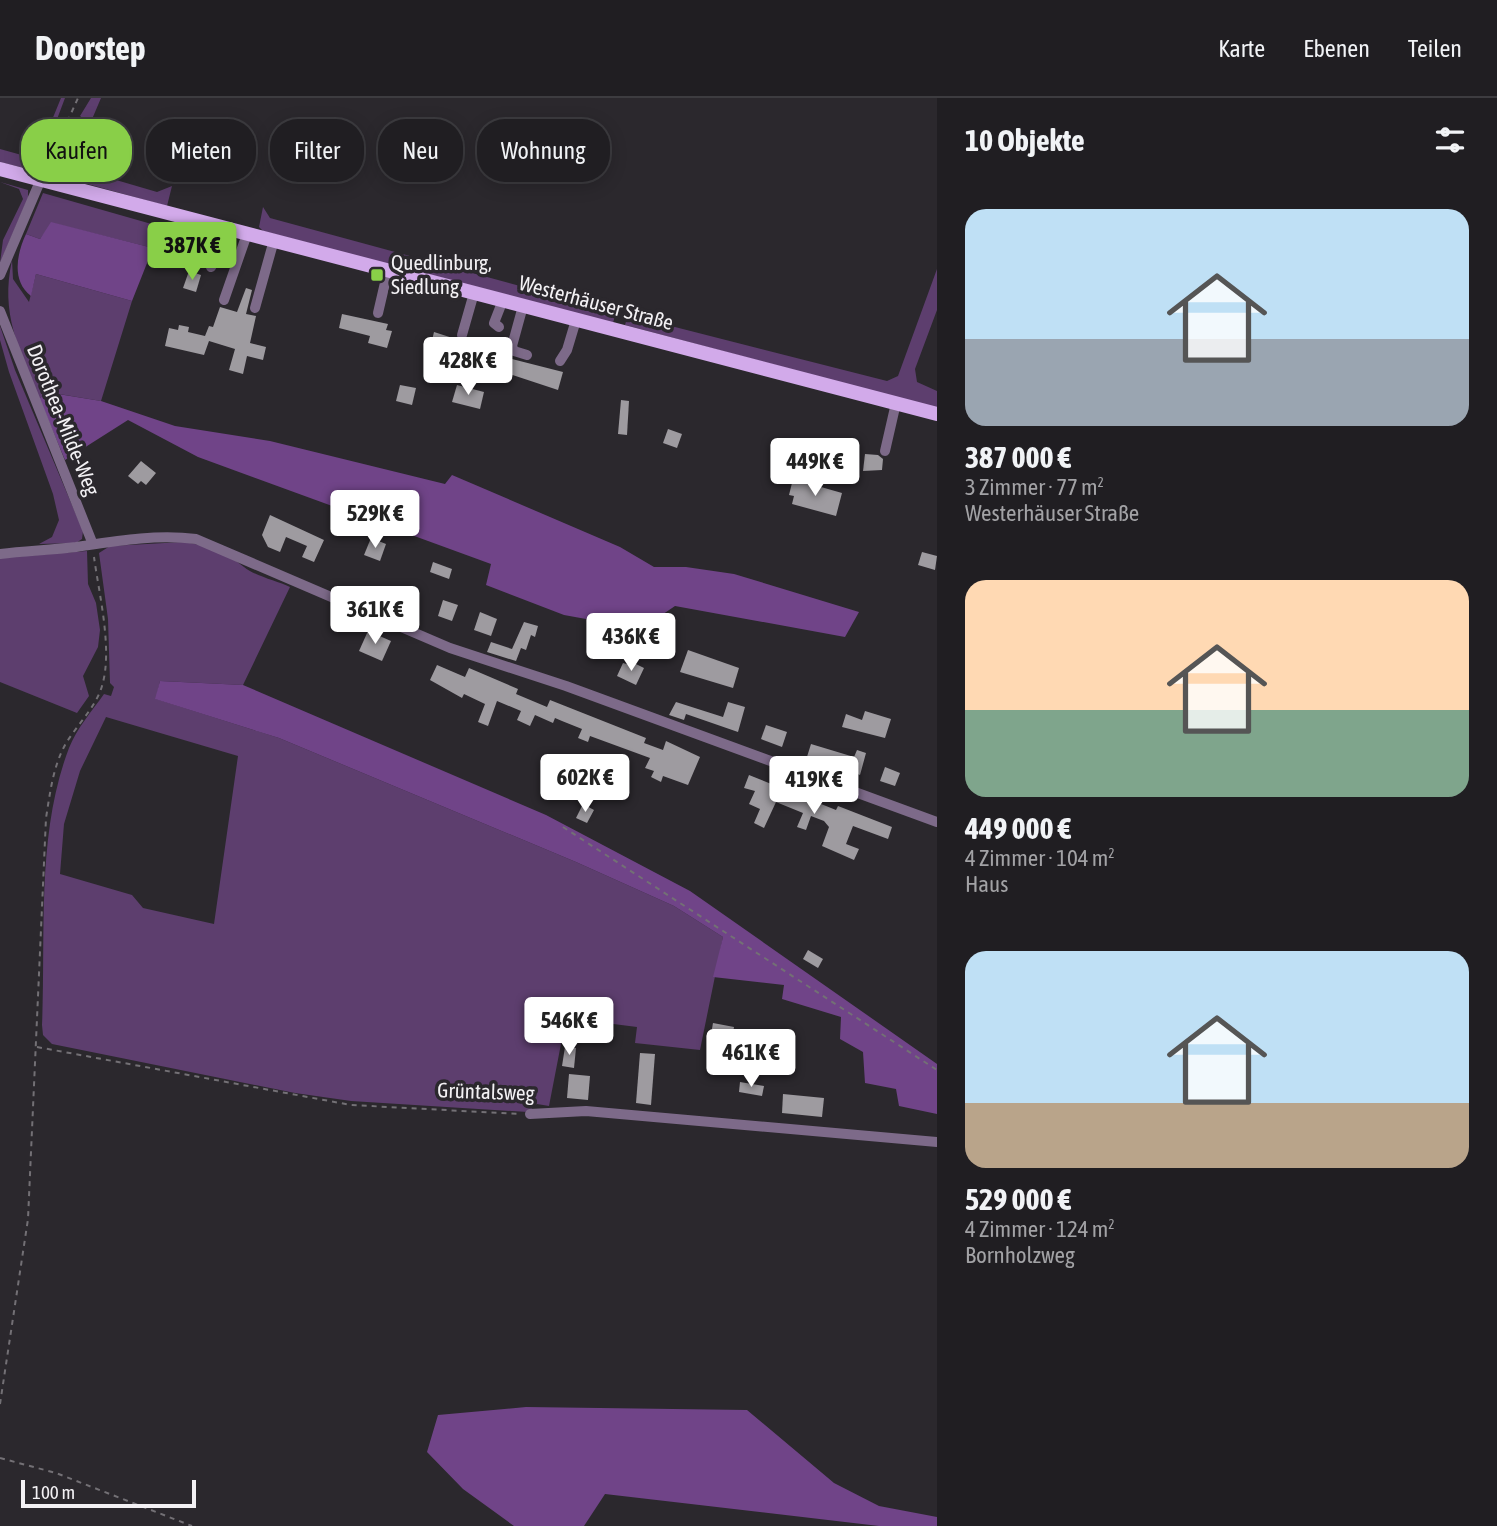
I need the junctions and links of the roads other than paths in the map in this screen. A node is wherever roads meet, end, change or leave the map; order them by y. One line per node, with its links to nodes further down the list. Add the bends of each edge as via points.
1 (0, 169): 2 (main road, Westerhäuser Straße)
2 (21, 174)
3 (40, 182): 10 (street)
4 (52, 182): 5 (main road, Westerhäuser Straße)
5 (232, 229): 6 (main road, Westerhäuser Straße); 8 (street)
6 (247, 233): 7 (main road, Westerhäuser Straße); 12 (street)
7 (274, 240): 9 (main road, Westerhäuser Straße); 15 (street)
8 (211, 267)
9 (388, 270): 11 (main road, Westerhäuser Straße); 17 (street)
10 (0, 275)
11 (474, 293): 13 (main road, Westerhäuser Straße); 20 (street)
12 (224, 300)
13 (503, 300): 14 (main road, Westerhäuser Straße); 19 (street, via 494,324)
14 (523, 306): 18 (main road, Westerhäuser Straße); 21 (street, via 512,346)
15 (255, 308)
16 (0, 311): 26 (street, Dorothea-Milde-Weg)
17 (378, 313)
18 (576, 320): 22 (street); 23 (main road, Westerhäuser Straße)
19 (499, 327)
20 (462, 335)
21 (527, 355)
22 (560, 361)
23 (896, 403): 24 (main road, Westerhäuser Straße); 25 (street)
24 (937, 414)
25 (885, 451)
26 (92, 542): 27 (street); 28 (street, via 196,538 450,648)
27 (0, 554)
28 (937, 822)
29 (530, 1114): 30 (street, Grüntalsweg, via 586,1111)
30 (937, 1142)

